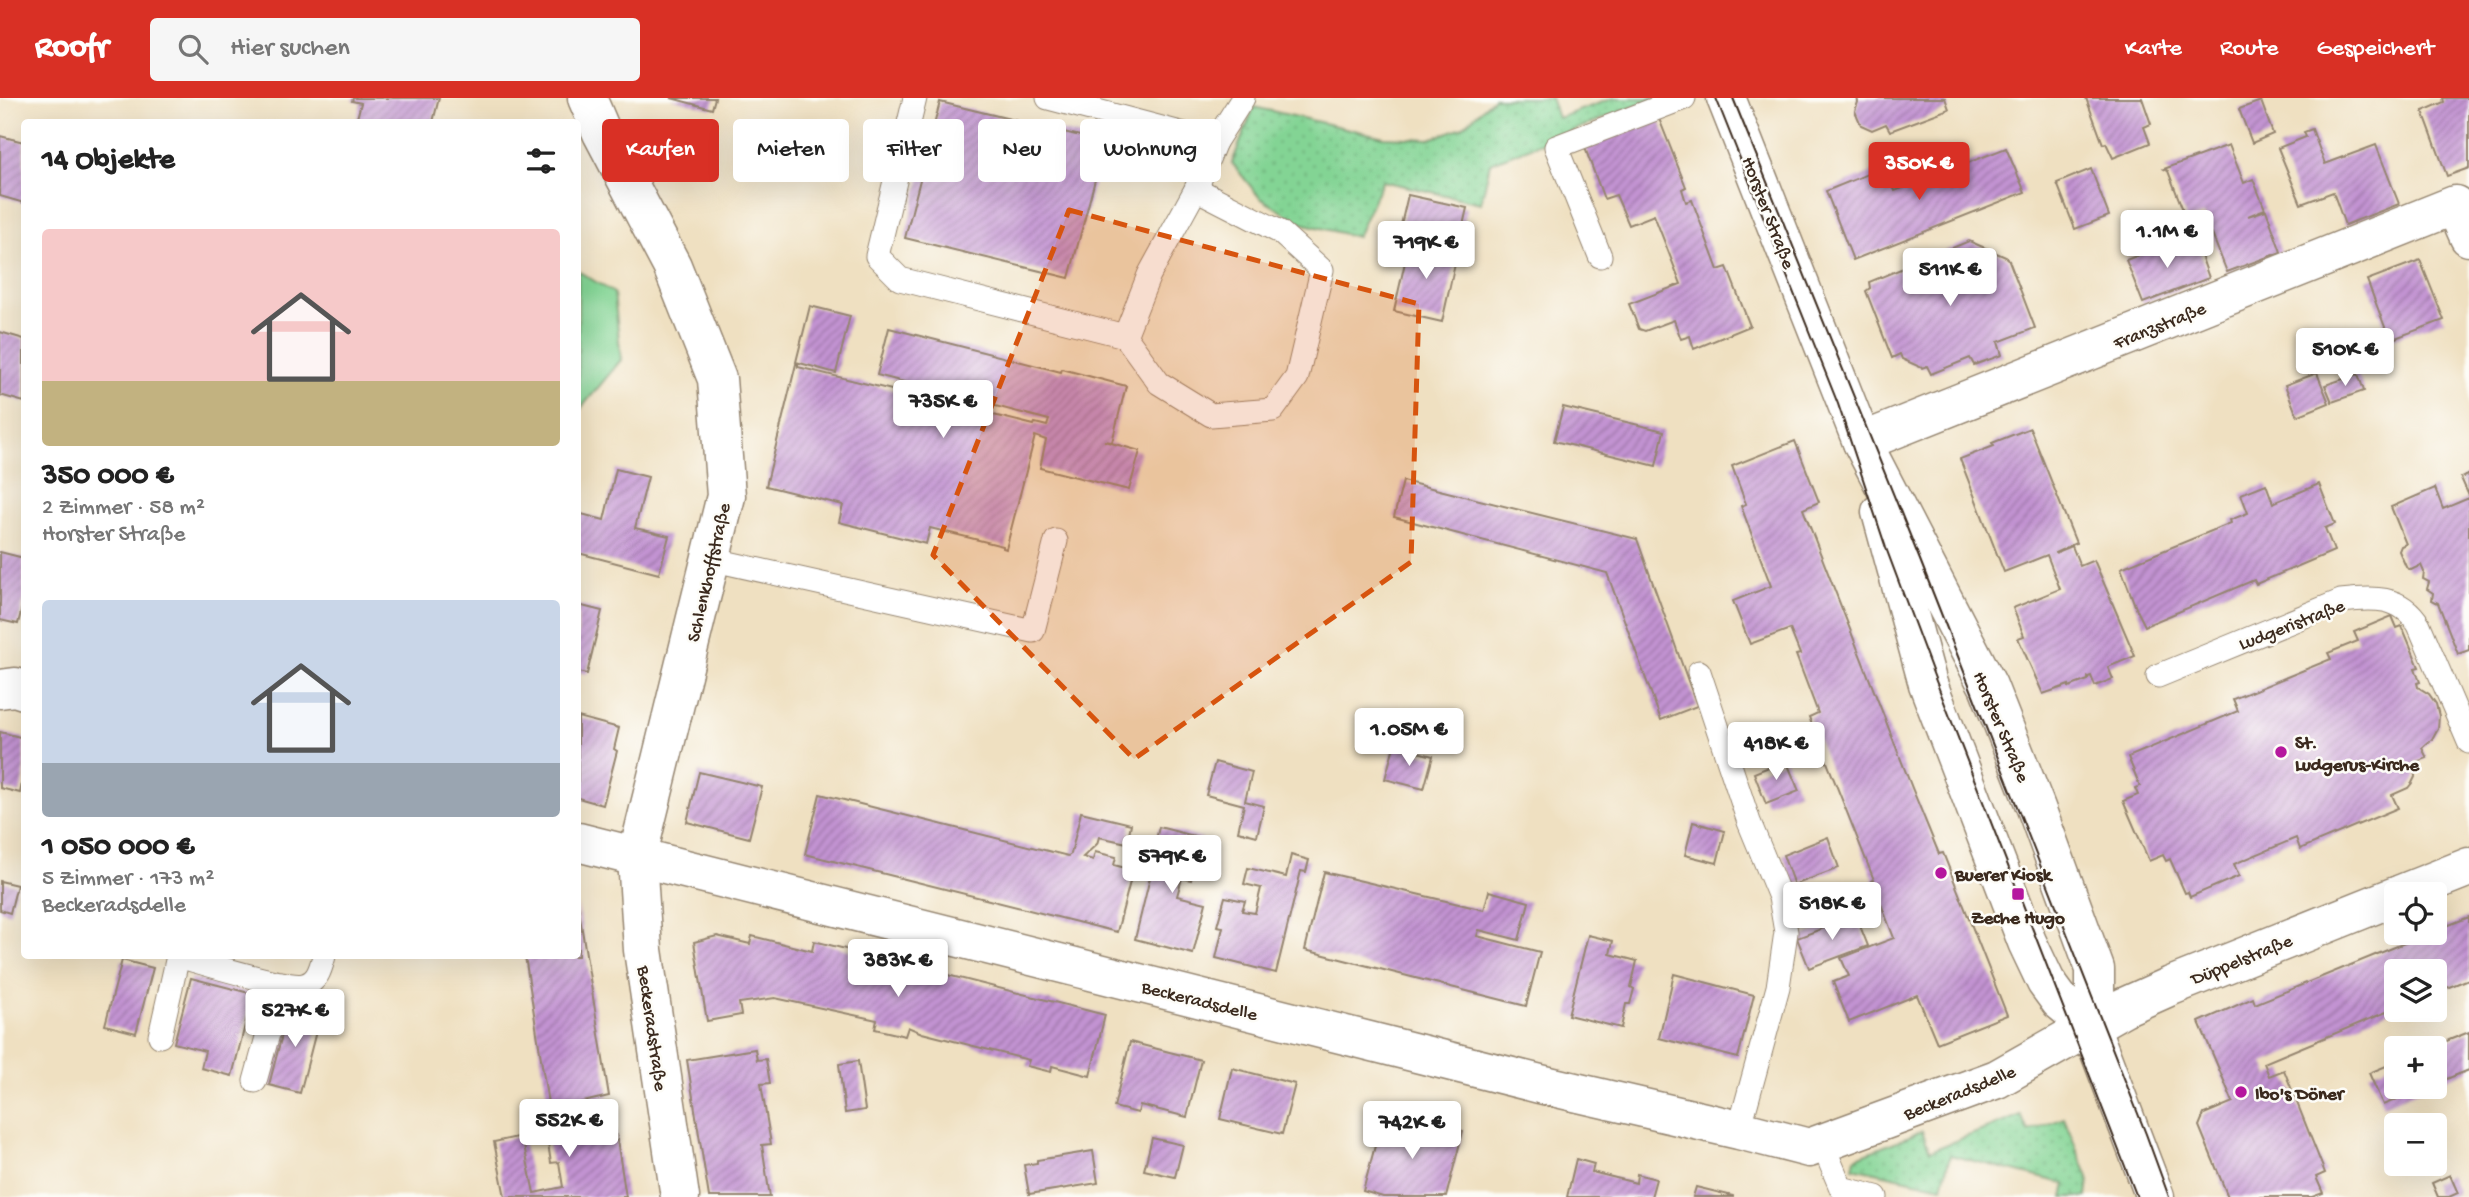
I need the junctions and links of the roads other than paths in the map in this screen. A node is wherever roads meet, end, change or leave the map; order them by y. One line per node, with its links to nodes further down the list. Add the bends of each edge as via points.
1 (587, 98): 16 (street, Schlenkhoffstraße, via 672,266 717,379 726,496)
2 (915, 98): 13 (lane, via 877,256 900,279)
3 (1048, 98): 7 (lane)
4 (1243, 98): 8 (lane)
5 (1684, 98): 12 (lane, via 1556,147)
6 (1726, 98): 14 (street, Horster Straße)
7 (1128, 119)
8 (1221, 133)
9 (1199, 182): 10 (lane)
10 (1196, 189): 13 (lane, via 1149,275); 13 (lane, via 1280,232 1322,270 1297,377 1273,410 1211,415 1159,383)
11 (2464, 214): 14 (street, Franzstraße)
12 (1600, 256)
13 (1125, 336)
14 (1863, 442): 31 (street, Horster Straße, via 1928,684 2027,942 2060,1001); 31 (street, Horster Straße, via 1988,685 2018,761 2095,969)
15 (1056, 541): 16 (lane, via 1033,631)
16 (710, 559): 23 (street, Schlenkhoffstraße)
17 (1699, 672): 34 (lane, via 1749,822 1780,897 1786,932 1778,987)
18 (2158, 676): 21 (lane, Ludgeristraße, via 2341,601 2387,599 2413,614)
19 (0, 689): 20 (street)
20 (21, 689)
21 (2469, 742)
22 (581, 843): 23 (street, Beckeradsdelle)
23 (637, 858): 34 (street, Beckeradsdelle, via 1540,1084); 36 (street, Beckeradstraße, via 643,950)
24 (2469, 867): 25 (street)
25 (2431, 882)
26 (2384, 901): 31 (street, Düppelstraße, via 2171,986)
27 (176, 959): 32 (lane)
28 (189, 959): 30 (lane)
29 (323, 959): 30 (lane, via 313,981)
30 (282, 983): 33 (lane)
31 (2090, 1026): 35 (street, Beckeradsdelle, via 1997,1079); 38 (street, Horster Straße)
32 (160, 1035)
33 (256, 1081)
34 (1739, 1129): 35 (street, Beckeradsdelle, via 1809,1149)
35 (1822, 1143): 37 (lane, via 1841,1188)
36 (680, 1197)
37 (1876, 1197)
38 (2155, 1197)

